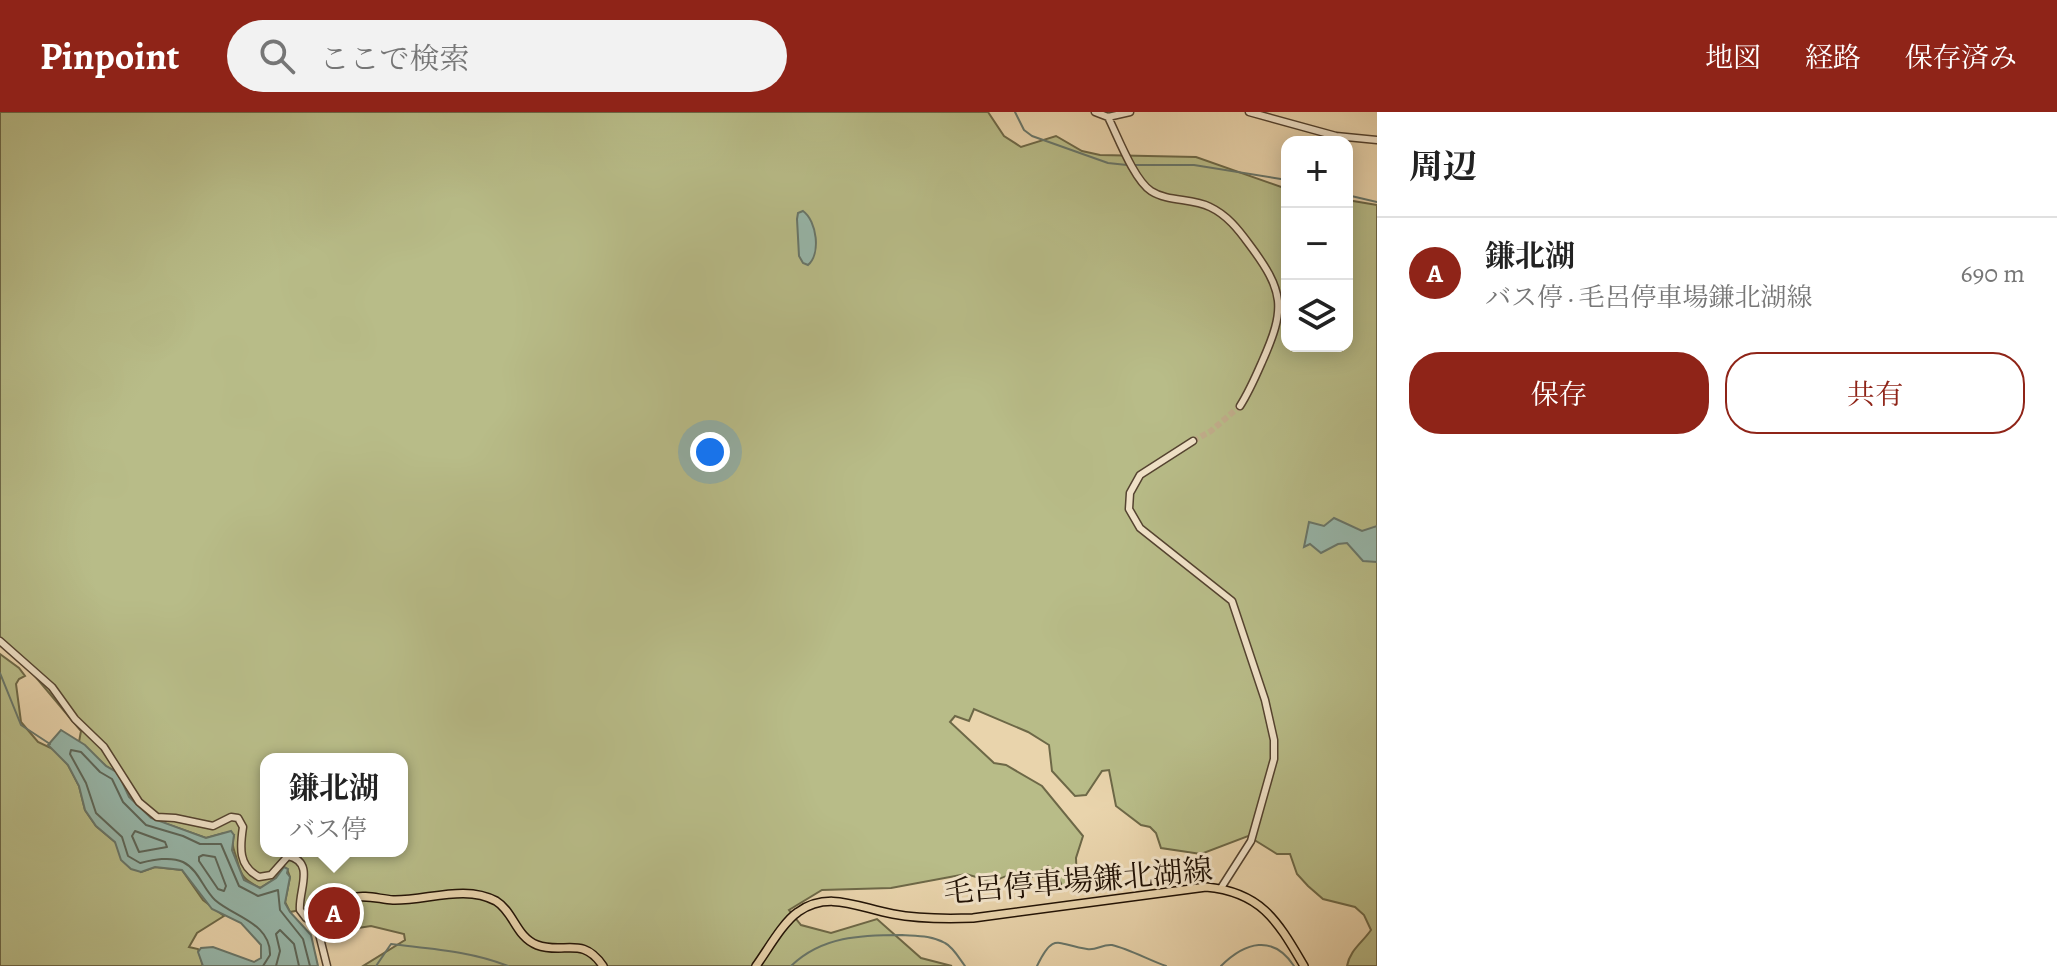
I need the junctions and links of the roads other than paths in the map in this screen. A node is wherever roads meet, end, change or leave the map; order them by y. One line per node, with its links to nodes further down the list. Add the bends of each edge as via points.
1 (1095, 112): 4 (street)
2 (1130, 112): 4 (street)
3 (1249, 112): 5 (street, via 1336,136)
4 (1108, 117): 6 (street, via 1152,192 1207,205 1228,218 1272,278 1276,331)
5 (1377, 140)
6 (1240, 406)
7 (1193, 441): 11 (street, via 1140,475 1129,501 1140,528 1232,601 1265,700 1274,759 1251,841)
8 (0, 641): 9 (street, via 52,687 104,747 139,802 157,817 213,826 238,818 243,861 259,877 271,875)
9 (287, 857)
10 (290, 857): 12 (street, via 304,867 300,910)
11 (1221, 888): 15 (main road, 毛呂停車場鎌北湖線, via 943,920 846,902 814,902 794,914); 16 (main road, 毛呂停車場鎌北湖線, via 1243,894 1267,911)
12 (316, 922): 13 (street); 14 (main road, via 345,900 361,896 483,896 498,902 529,941 591,951)
13 (327, 966)
14 (603, 966)
15 (756, 966)
16 (1304, 966)

